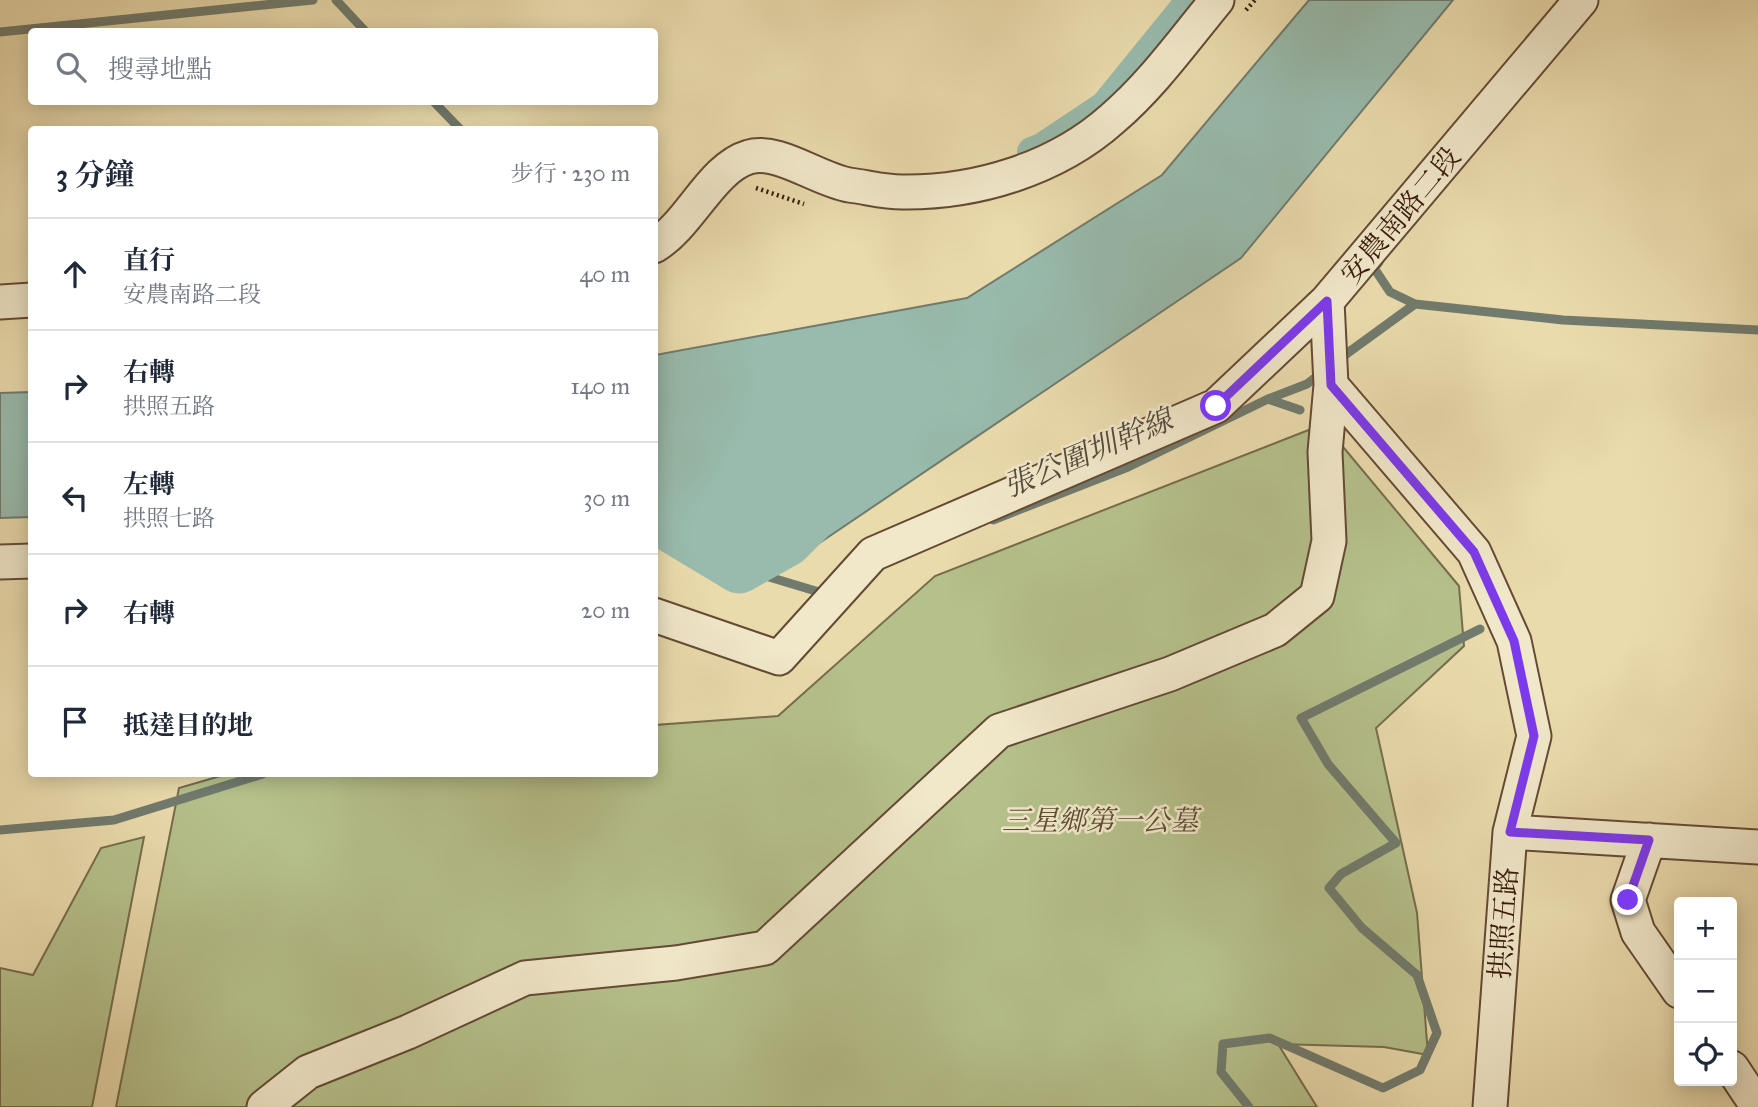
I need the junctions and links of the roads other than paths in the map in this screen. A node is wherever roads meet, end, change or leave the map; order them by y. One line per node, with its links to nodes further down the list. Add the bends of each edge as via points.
1 (1217, 0): 3 (lane, via 1113,119 1074,147 1026,172 957,188 900,192 838,183 770,156 751,156 730,164 682,224)
2 (1581, 0): 5 (lane, 安農南路二段)
3 (658, 243)
4 (28, 300): 6 (lane)
5 (1327, 301): 7 (lane); 10 (lane, 安農南路二段, via 1216,406 873,554 779,658)
6 (0, 302)
7 (1331, 385): 11 (lane, 拱照五路, via 1474,552 1514,641 1534,736); 16 (lane, via 1325,452 1329,541 1317,596 1275,630 1170,674 999,731 765,948 676,963 525,978 308,1072)
8 (28, 561): 9 (lane)
9 (0, 562)
10 (658, 616)
11 (1510, 832): 12 (lane); 17 (lane, 拱照五路)
12 (1649, 840): 13 (lane); 14 (lane, via 1628,900 1638,932)
13 (1758, 847)
14 (1674, 984)
15 (1737, 1076): 18 (lane)
16 (264, 1107)
17 (1490, 1107)
18 (1758, 1107)

